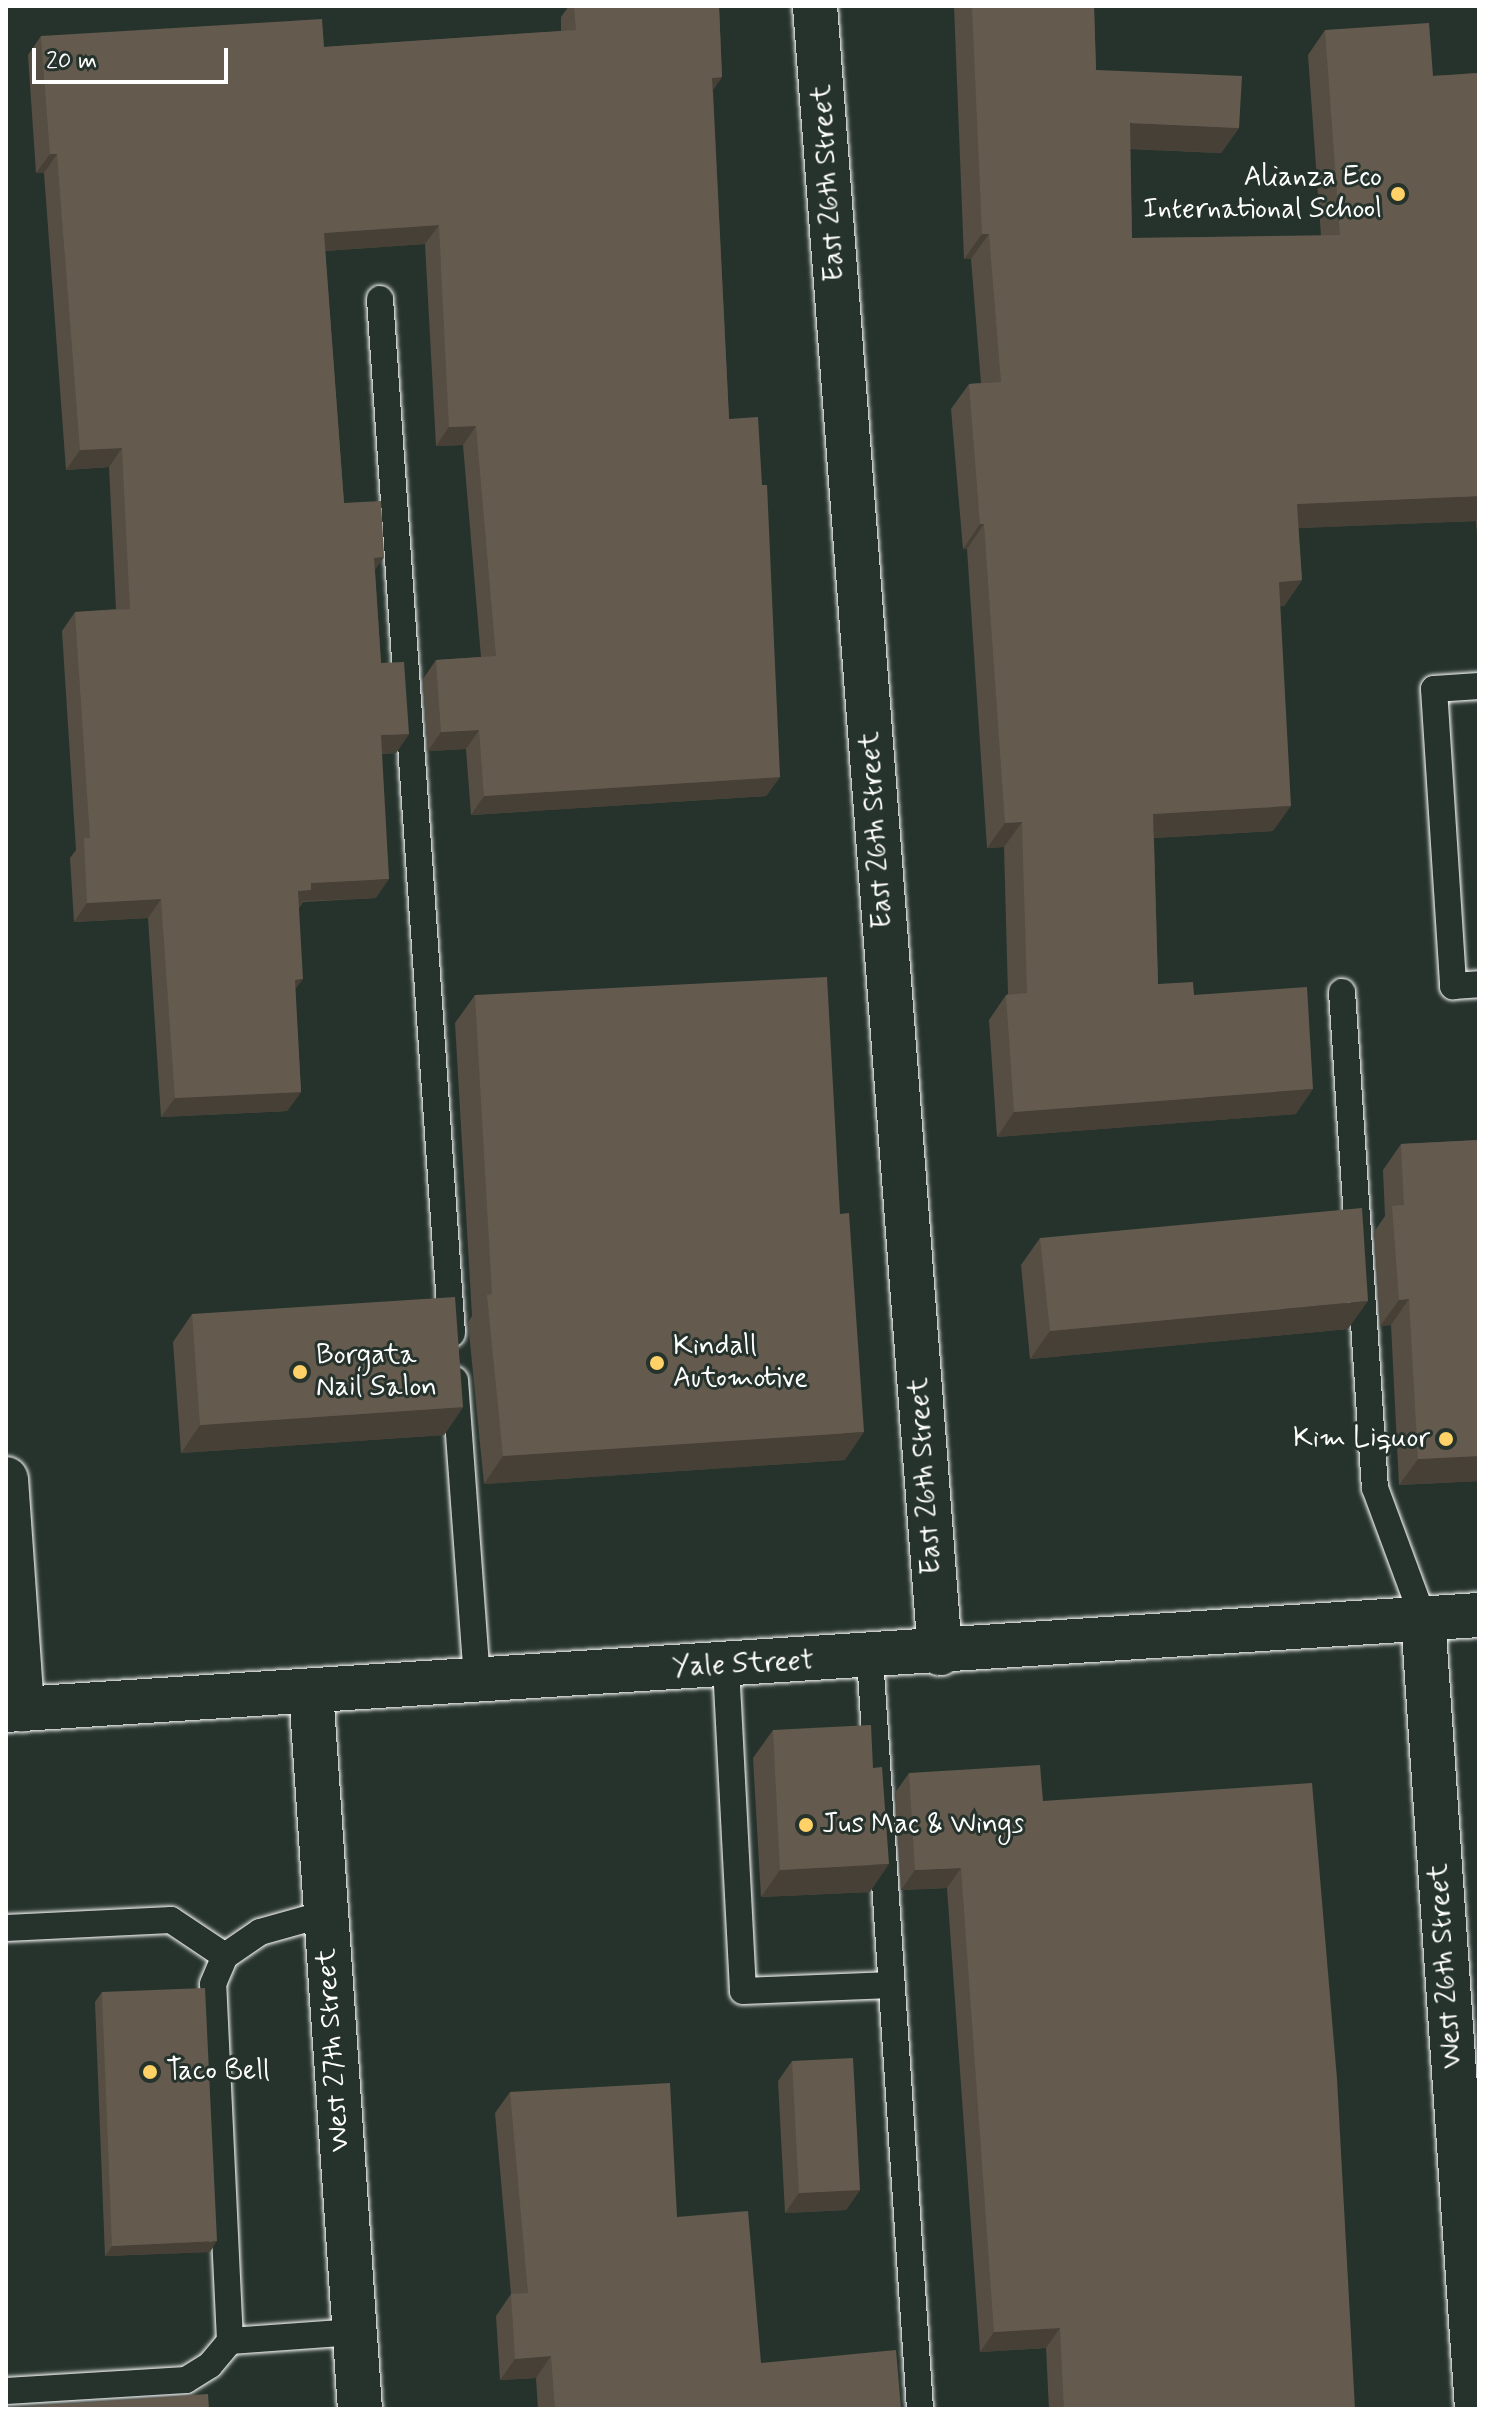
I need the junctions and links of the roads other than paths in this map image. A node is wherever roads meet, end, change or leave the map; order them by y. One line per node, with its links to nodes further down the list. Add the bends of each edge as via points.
1 (815, 6): 9 (street, East 26th Street)
2 (380, 299): 12 (lane)
3 (1479, 686): 4 (lane, via 1434,689 1453,986)
4 (1479, 984)
5 (1342, 992): 8 (lane, via 1375,1488)
6 (6, 1479): 14 (street)
7 (1479, 1615): 8 (street, Yale Street)
8 (1423, 1618): 9 (street, Yale Street); 24 (street, West 26th Street)
9 (940, 1653): 10 (street, Yale Street)
10 (870, 1658): 11 (street, Yale Street); 18 (lane)
11 (726, 1666): 12 (street, Yale Street); 18 (lane, via 743,1991)
12 (477, 1681): 13 (street, Yale Street)
13 (311, 1691): 14 (street, Yale Street); 15 (street, West 27th Street)
14 (14, 1709)
15 (324, 1914): 17 (lane, via 260,1932); 19 (street, West 27th Street)
16 (6, 1928): 17 (lane, via 171,1920)
17 (225, 1956): 20 (lane, via 213,1984)
18 (891, 1985): 23 (lane)
19 (355, 2332): 20 (lane); 22 (street, West 27th Street)
20 (230, 2341): 21 (lane, via 210,2365 186,2380)
21 (6, 2391)
22 (360, 2409)
23 (920, 2409)
24 (1477, 2409)

